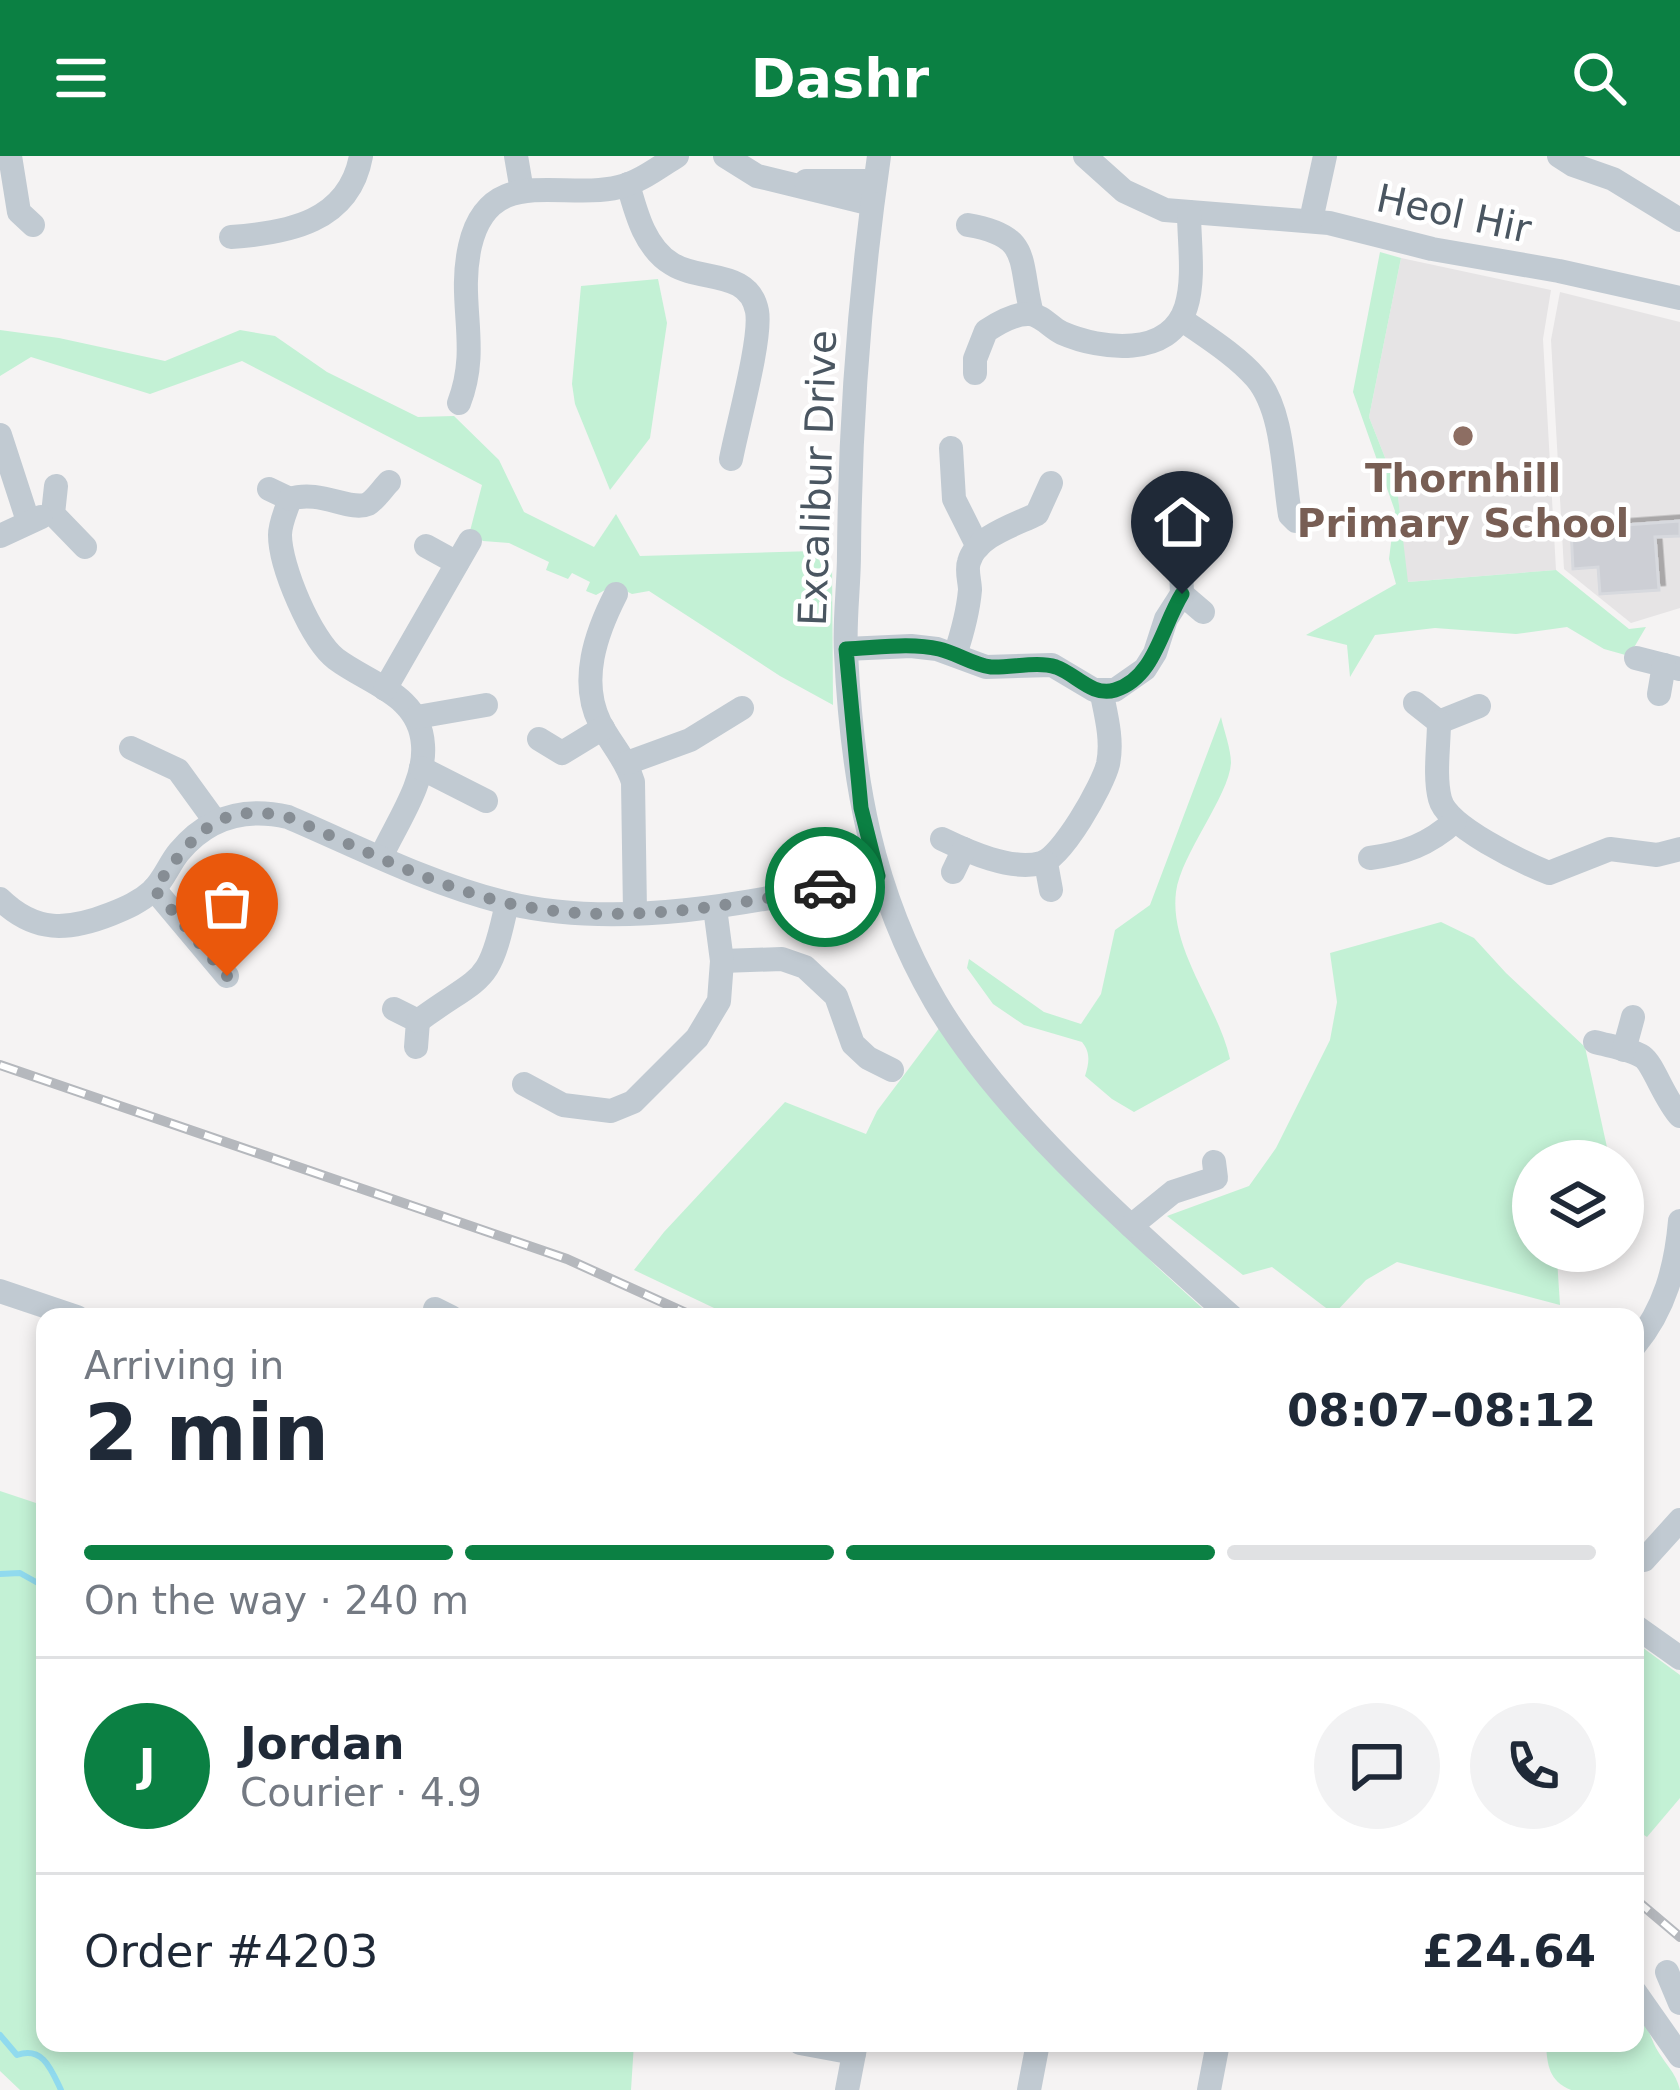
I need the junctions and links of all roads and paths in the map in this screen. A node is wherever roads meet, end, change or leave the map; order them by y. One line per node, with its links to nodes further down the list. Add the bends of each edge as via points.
1 (10, 156): 15 (street, via 19,212)
2 (361, 156): 17 (street, via 351,188 314,221)
3 (516, 156): 11 (street)
4 (677, 156): 10 (street)
5 (724, 156): 9 (street, via 809,191)
6 (1085, 156): 12 (street, Heol Hir, via 1139,201)
7 (1325, 156): 13 (street)
8 (1559, 156): 14 (street)
9 (875, 180): 39 (street, Excalibur Drive, via 860,304)
10 (628, 184): 11 (street); 25 (street, via 660,254 686,270 734,281 753,298 758,322)
11 (522, 191): 22 (street, via 492,204 476,229 465,292 470,369)
12 (1190, 212): 13 (street, Heol Hir); 20 (street)
13 (1311, 220): 18 (street, Heol Hir)
14 (1680, 220)
15 (33, 225)
16 (968, 225): 19 (street, via 997,230 1015,245)
17 (231, 237)
18 (1680, 298)
19 (1032, 314): 20 (street, via 1072,337 1128,346 1150,343); 21 (street, via 986,331)
20 (1181, 319): 30 (street, via 1263,388)
21 (975, 373)
22 (458, 404)
23 (7, 432): 29 (street)
24 (951, 448): 34 (street, via 954,499)
25 (731, 459)
26 (389, 482): 43 (street, via 355,506 280,494 282,558 319,642)
27 (1051, 483): 34 (street, via 1042,525 997,533)
28 (56, 486): 29 (street)
29 (40, 517): 31 (street); 33 (street)
30 (1296, 521)
31 (0, 536)
32 (426, 546): 43 (street, via 464,552)
33 (85, 547)
34 (978, 548): 40 (street, via 968,564)
35 (1181, 568): 36 (street)
36 (1182, 594): 38 (street); 44 (street, via 1145,669)
37 (602, 606): 52 (street, via 591,682)
38 (1203, 612)
39 (846, 649): 40 (street, via 911,646); 67 (street, Excalibur Drive, via 861,808)
40 (955, 655): 44 (street, via 986,667 1052,665)
41 (1636, 658): 42 (street)
42 (1672, 668): 45 (street)
43 (386, 689): 49 (street)
44 (1102, 690): 66 (street, via 1107,768 1064,847)
45 (1659, 694)
46 (1415, 703): 50 (street)
47 (486, 705): 49 (street)
48 (1479, 706): 50 (street)
49 (418, 717): 58 (street)
50 (1438, 722): 61 (street, via 1440,801)
51 (732, 723): 57 (street)
52 (603, 728): 54 (street, via 562,753); 57 (street)
53 (168, 736): 56 (street)
54 (538, 739)
55 (131, 748): 56 (street)
56 (157, 760): 60 (street, via 178,770)
57 (627, 763): 73 (street)
58 (421, 768): 59 (street); 64 (street)
59 (486, 801)
60 (215, 821): 64 (street, via 266,812); 68 (street, via 177,854)
61 (1455, 821): 62 (street, via 1549,873 1610,849); 65 (street, via 1404,854)
62 (1680, 849)
63 (953, 853): 66 (street)
64 (381, 857): 71 (street)
65 (1370, 858)
66 (1046, 863): 69 (street)
67 (878, 876): 72 (street); 91 (street, Excalibur Drive, via 964,1044)
68 (154, 889): 70 (street, via 134,905 58,928 34,925); 75 (street)
69 (1051, 890)
70 (0, 899)
71 (507, 903): 73 (street); 82 (street, via 485,974)
72 (715, 908): 73 (street); 76 (street)
73 (635, 912)
74 (233, 938): 75 (street)
75 (208, 952): 77 (street)
76 (722, 961): 79 (street, via 782,959 806,967); 87 (street, via 709,1023 626,1108 563,1105)
77 (227, 976)
78 (858, 977): 79 (street)
79 (840, 1005): 86 (street, via 853,1044)
80 (394, 1009): 82 (street)
81 (1633, 1017): 85 (street)
82 (418, 1021): 84 (street)
83 (1595, 1042): 85 (street)
84 (416, 1047)
85 (1624, 1051): 88 (street, via 1652,1066)
86 (892, 1070)
87 (524, 1084)
88 (1680, 1116)
89 (1214, 1162): 91 (street, via 1216,1178 1173,1192)
90 (1680, 1221): 95 (street, via 1670,1282)
91 (1131, 1226): 94 (street, Excalibur Drive)
92 (0, 1292): 93 (street)
93 (49, 1308)
94 (1222, 1308)
95 (1644, 1335)
96 (1680, 1520): 97 (street)
97 (1644, 1560)
98 (1644, 1632): 99 (street)
99 (1680, 1658)
100 (1667, 1972): 101 (street)
101 (1680, 2003)
102 (1644, 2005): 106 (street)
103 (854, 2052): 107 (street)
104 (1036, 2052): 108 (street)
105 (1216, 2052): 109 (street)
106 (1680, 2056)
107 (847, 2090)
108 (1029, 2090)
109 (1209, 2090)

